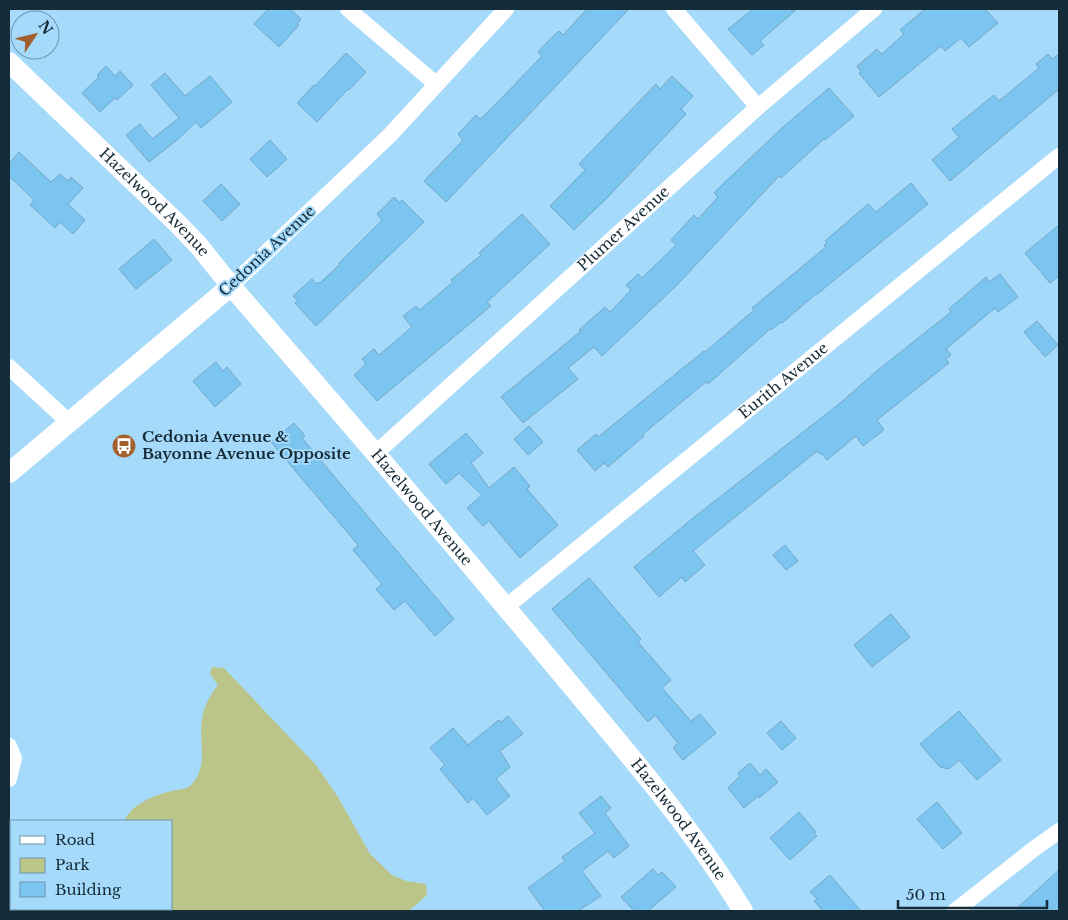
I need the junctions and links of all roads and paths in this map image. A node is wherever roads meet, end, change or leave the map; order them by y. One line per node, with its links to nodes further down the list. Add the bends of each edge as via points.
1 (348, 9): 6 (street)
2 (506, 9): 6 (street, Cedonia Avenue)
3 (674, 9): 7 (street)
4 (874, 9): 7 (street, Plumer Avenue)
5 (9, 62): 9 (street, Hazelwood Avenue, via 180,226)
6 (436, 84): 9 (street, Cedonia Avenue, via 390,135)
7 (758, 107): 12 (street, Plumer Avenue)
8 (1059, 156): 14 (street, Eurith Avenue)
9 (231, 286): 11 (street, Cedonia Avenue); 12 (street, Hazelwood Avenue)
10 (9, 367): 11 (street)
11 (70, 423): 13 (street, Cedonia Avenue)
12 (376, 453): 14 (street, Hazelwood Avenue)
13 (9, 473)
14 (506, 607): 19 (street, Hazelwood Avenue, via 633,760 709,860)
15 (12, 752): 16 (street)
16 (9, 779)
17 (1059, 831): 18 (street)
18 (959, 910)
19 (743, 911)

